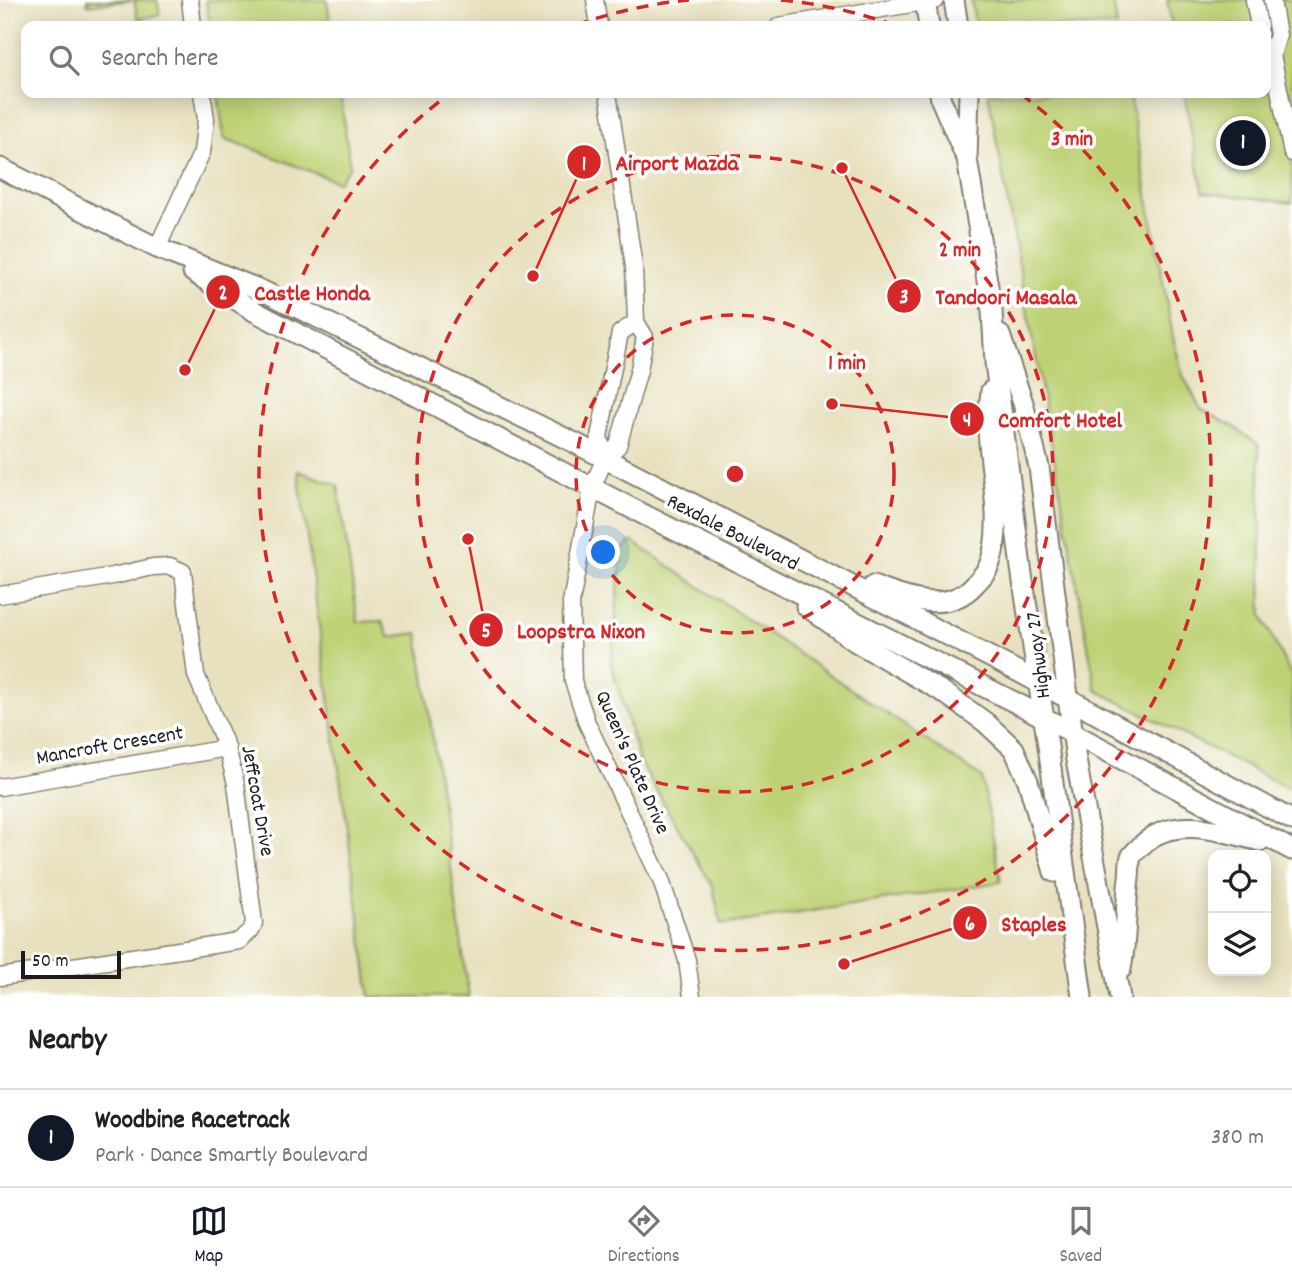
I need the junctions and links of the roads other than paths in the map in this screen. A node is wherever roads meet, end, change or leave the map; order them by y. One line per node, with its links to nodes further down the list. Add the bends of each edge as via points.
1 (190, 0): 7 (street)
2 (595, 0): 8 (street)
3 (954, 0): 11 (main road)
4 (1254, 0): 12 (street)
5 (1272, 0): 13 (street, via 1278,35)
6 (929, 1): 9 (street); 10 (main road)
7 (192, 21)
8 (598, 21)
9 (809, 21)
10 (929, 21)
11 (957, 21)
12 (1258, 21)
13 (1271, 47)
14 (1271, 59): 19 (street)
15 (203, 98): 22 (street, via 206,119 202,152)
16 (609, 98): 24 (street, Queen's Plate Drive, via 634,267)
17 (941, 98): 20 (main road, Highway 27)
18 (969, 98): 20 (main road, Highway 27)
19 (1292, 153)
20 (967, 159): 23 (main road, Highway 27)
21 (0, 168): 22 (main road, Rexdale Boulevard)
22 (157, 248): 26 (main road, Rexdale Boulevard, via 264,290); 27 (main road, Rexdale Boulevard, via 254,311)
23 (992, 311): 25 (main road, Highway 27); 32 (main road, Highway 27, via 1039,467)
24 (636, 322): 26 (street, Queen's Plate Drive, via 620,333 599,437); 26 (street, Queen's Plate Drive, via 645,337 639,370 618,446)
25 (995, 362): 29 (main road, via 988,422 995,527 986,571 968,592 940,602); 31 (main road, Highway 27)
26 (605, 458): 27 (street, Queen's Plate Drive); 29 (main road, Rexdale Boulevard)
27 (592, 488): 28 (main road, Rexdale Boulevard); 42 (street, Queen's Plate Drive, via 571,603 573,681 587,723 661,880 687,960)
28 (759, 573): 33 (main road, Rexdale Boulevard); 39 (main road, via 856,642 943,692 1014,748)
29 (836, 579): 31 (main road, Rexdale Boulevard)
30 (0, 595): 35 (street, Jeffcoat Drive, via 153,567 170,566 183,572 196,675)
31 (1038, 683): 32 (main road, Rexdale Boulevard); 33 (main road, Highway 27)
32 (1067, 698): 34 (main road, Highway 27); 37 (main road, Rexdale Boulevard)
33 (1044, 717): 34 (main road, Rexdale Boulevard); 39 (main road, Highway 27)
34 (1073, 733): 38 (main road, Rexdale Boulevard); 41 (main road, Highway 27)
35 (228, 748): 36 (street, Mancroft Crescent); 40 (street, Jeffcoat Drive, via 254,923 251,930 239,941)
36 (0, 786)
37 (1292, 820)
38 (1291, 849): 41 (main road, via 1183,827 1149,839 1132,856)
39 (1072, 931): 43 (main road, Highway 27)
40 (0, 977)
41 (1119, 991)
42 (692, 997)
43 (1082, 997)

